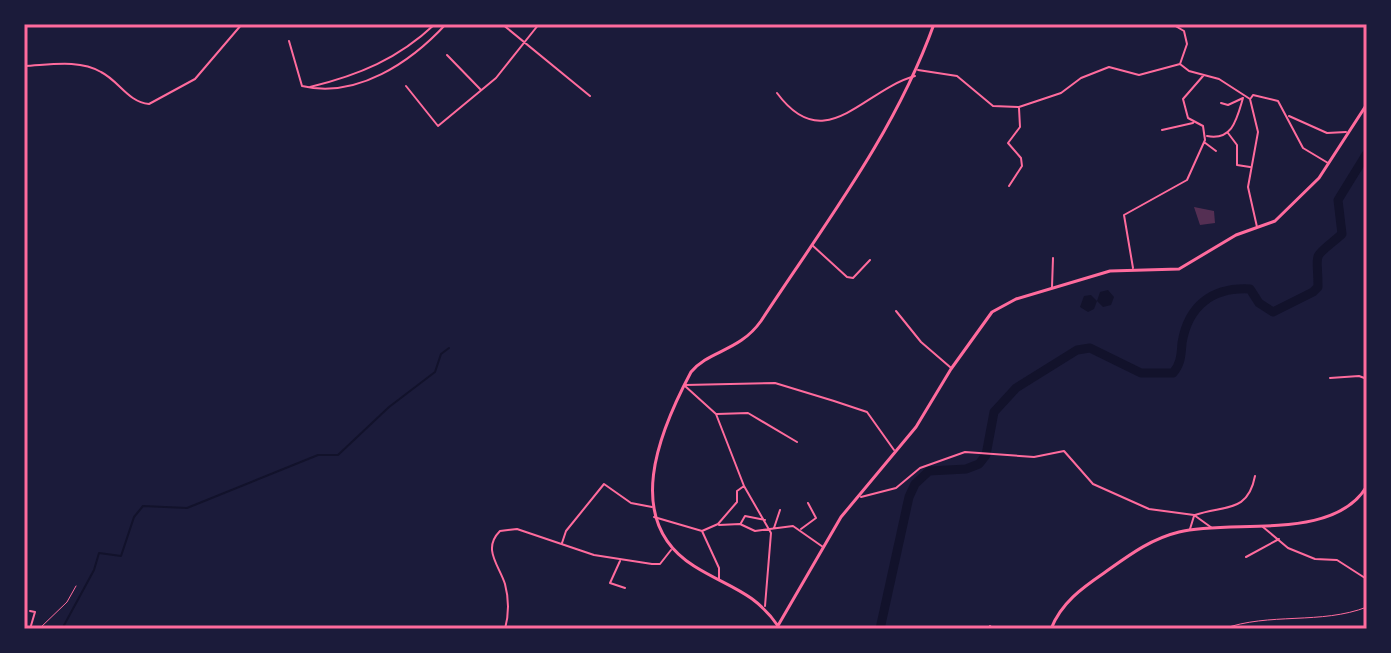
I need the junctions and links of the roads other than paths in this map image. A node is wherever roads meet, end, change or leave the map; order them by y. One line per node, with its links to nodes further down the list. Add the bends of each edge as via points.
1 (242, 24): 12 (street, via 195,79 149,104 89,67)
2 (435, 24): 17 (street, via 385,63)
3 (446, 24): 17 (street, via 420,50 378,75 337,89)
4 (502, 24): 9 (street)
5 (539, 24): 9 (street)
6 (934, 24): 13 (street)
7 (1172, 24): 11 (street, via 1186,36)
8 (289, 41): 17 (street, via 299,83)
9 (526, 43): 18 (street); 20 (street)
10 (447, 55): 18 (street)
11 (1180, 64): 14 (street); 25 (street, via 1139,75 1109,67 1061,93)
12 (24, 66)
13 (918, 70): 15 (street); 25 (street, via 957,76 993,106)
14 (1204, 75): 21 (street); 27 (street, via 1183,99 1185,113)
15 (915, 76): 19 (street, via 847,114 816,121 791,113); 38 (street, via 877,145)
16 (406, 86): 18 (street, via 438,126)
17 (309, 88)
18 (482, 91)
19 (777, 93)
20 (590, 96)
21 (1244, 97): 22 (street); 23 (street); 30 (street)
22 (1250, 99): 26 (street, via 1253,95 1278,101); 35 (street, via 1258,132)
23 (1221, 103)
24 (1367, 104): 29 (street)
25 (1019, 107): 36 (street, via 1022,123 1008,143 1022,166)
26 (1287, 115): 29 (street, via 1327,133); 34 (street, via 1303,148)
27 (1194, 123): 28 (street); 31 (street, via 1203,126)
28 (1162, 130)
29 (1348, 132): 34 (street)
30 (1228, 133): 31 (street); 35 (street, via 1237,145 1237,165)
31 (1204, 136): 32 (street)
32 (1204, 142): 33 (street); 41 (street, via 1187,180 1124,215)
33 (1216, 151)
34 (1328, 163): 37 (street, via 1297,201)
35 (1251, 168): 37 (street, via 1248,198)
36 (1009, 186)
37 (1258, 228): 41 (street, via 1227,240 1192,265)
38 (811, 244): 40 (street, via 847,277 853,278); 47 (street, via 749,337 696,365)
39 (1053, 258): 42 (street)
40 (870, 260)
41 (1133, 269): 42 (street)
42 (1051, 288): 44 (street, via 992,312)
43 (896, 311): 44 (street)
44 (951, 369): 50 (street)
45 (1330, 378): 46 (street)
46 (1367, 379)
47 (684, 386): 48 (street); 50 (street, via 765,382 834,401 867,412); 58 (street, via 657,458)
48 (716, 414): 49 (street, via 748,413); 52 (street)
49 (797, 442)
50 (895, 452): 54 (street)
51 (1255, 476): 60 (street, via 1243,502)
52 (744, 486): 63 (street); 65 (street)
53 (1367, 486): 67 (street, via 1331,517)
54 (865, 488): 55 (street); 56 (street)
55 (874, 494): 56 (street); 60 (street, via 902,485 934,461 965,452 1034,457 1064,451 1093,484 1149,509)
56 (856, 498): 77 (street)
57 (808, 503): 72 (street, via 816,518)
58 (652, 507): 61 (street); 76 (street, via 631,503 604,484 566,531)
59 (780, 510): 69 (street)
60 (1194, 515): 62 (street); 73 (street)
61 (654, 517): 64 (street); 71 (street)
62 (1198, 518): 68 (street); 70 (street)
63 (766, 521): 66 (street, via 745,516); 69 (street)
64 (670, 522): 71 (street); 74 (street)
65 (718, 524): 66 (street); 74 (street)
66 (740, 524): 69 (street, via 755,531)
67 (1261, 525): 68 (street); 75 (street)
68 (1212, 528): 70 (street)
69 (772, 529): 72 (street); 84 (street)
70 (1199, 529): 73 (street)
71 (660, 530): 78 (street)
72 (800, 530): 77 (street)
73 (1190, 530): 89 (street, via 1148,543 1078,591)
74 (702, 531): 82 (street)
75 (1280, 539): 79 (street); 81 (street, via 1315,559 1337,560 1365,578)
76 (562, 544): 80 (street); 88 (street, via 517,529 500,531 492,542 507,592)
77 (823, 548): 86 (street)
78 (672, 549): 80 (street, via 660,564); 82 (street)
79 (1246, 557)
80 (621, 560): 83 (street, via 610,583)
81 (1367, 573)
82 (719, 579): 84 (street)
83 (625, 588)
84 (765, 606): 86 (street)
85 (30, 611): 87 (street, via 35,612)
86 (777, 627)
87 (30, 629)
88 (505, 629)
89 (1051, 629)

